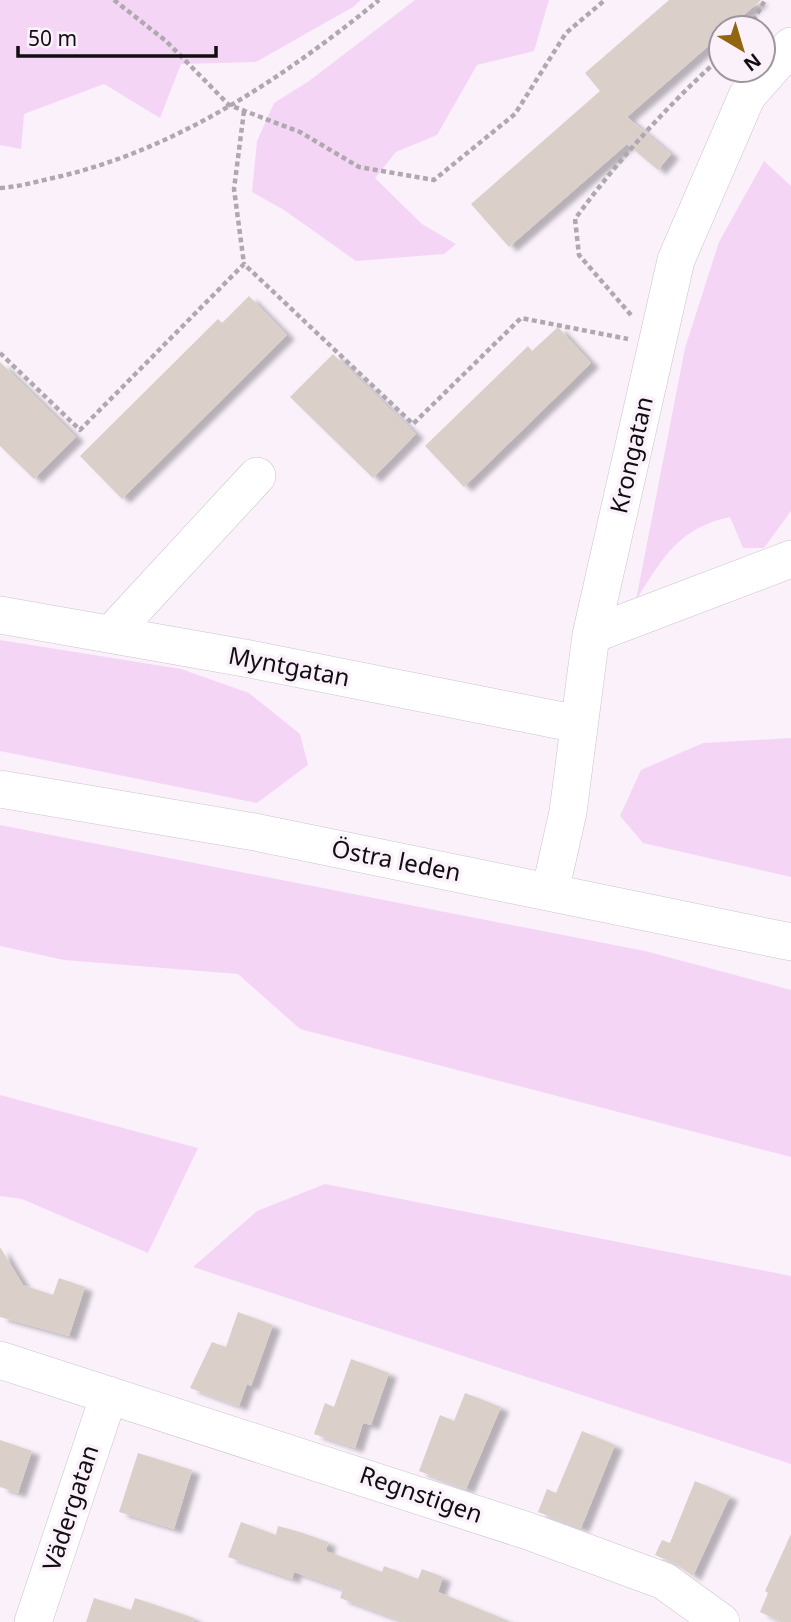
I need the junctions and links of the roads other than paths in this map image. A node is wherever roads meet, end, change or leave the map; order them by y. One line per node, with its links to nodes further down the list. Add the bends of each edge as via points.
1 (791, 46): 6 (street, Krongatan, via 747,96 676,260)
2 (257, 475): 5 (street)
3 (791, 559): 6 (street)
4 (0, 615): 5 (street, Myntgatan)
5 (111, 634): 7 (street, Myntgatan)
6 (590, 635): 7 (street, Krongatan)
7 (578, 724): 9 (street, Krongatan, via 568,812)
8 (0, 789): 9 (street, Östra leden, via 254,832)
9 (550, 892): 10 (street, Östra leden)
10 (791, 942)
11 (0, 1360): 12 (street, Regnstigen)
12 (108, 1395): 13 (street, Vädergatan); 14 (street, Regnstigen, via 368,1477 664,1581)
13 (33, 1622)
14 (721, 1622)

